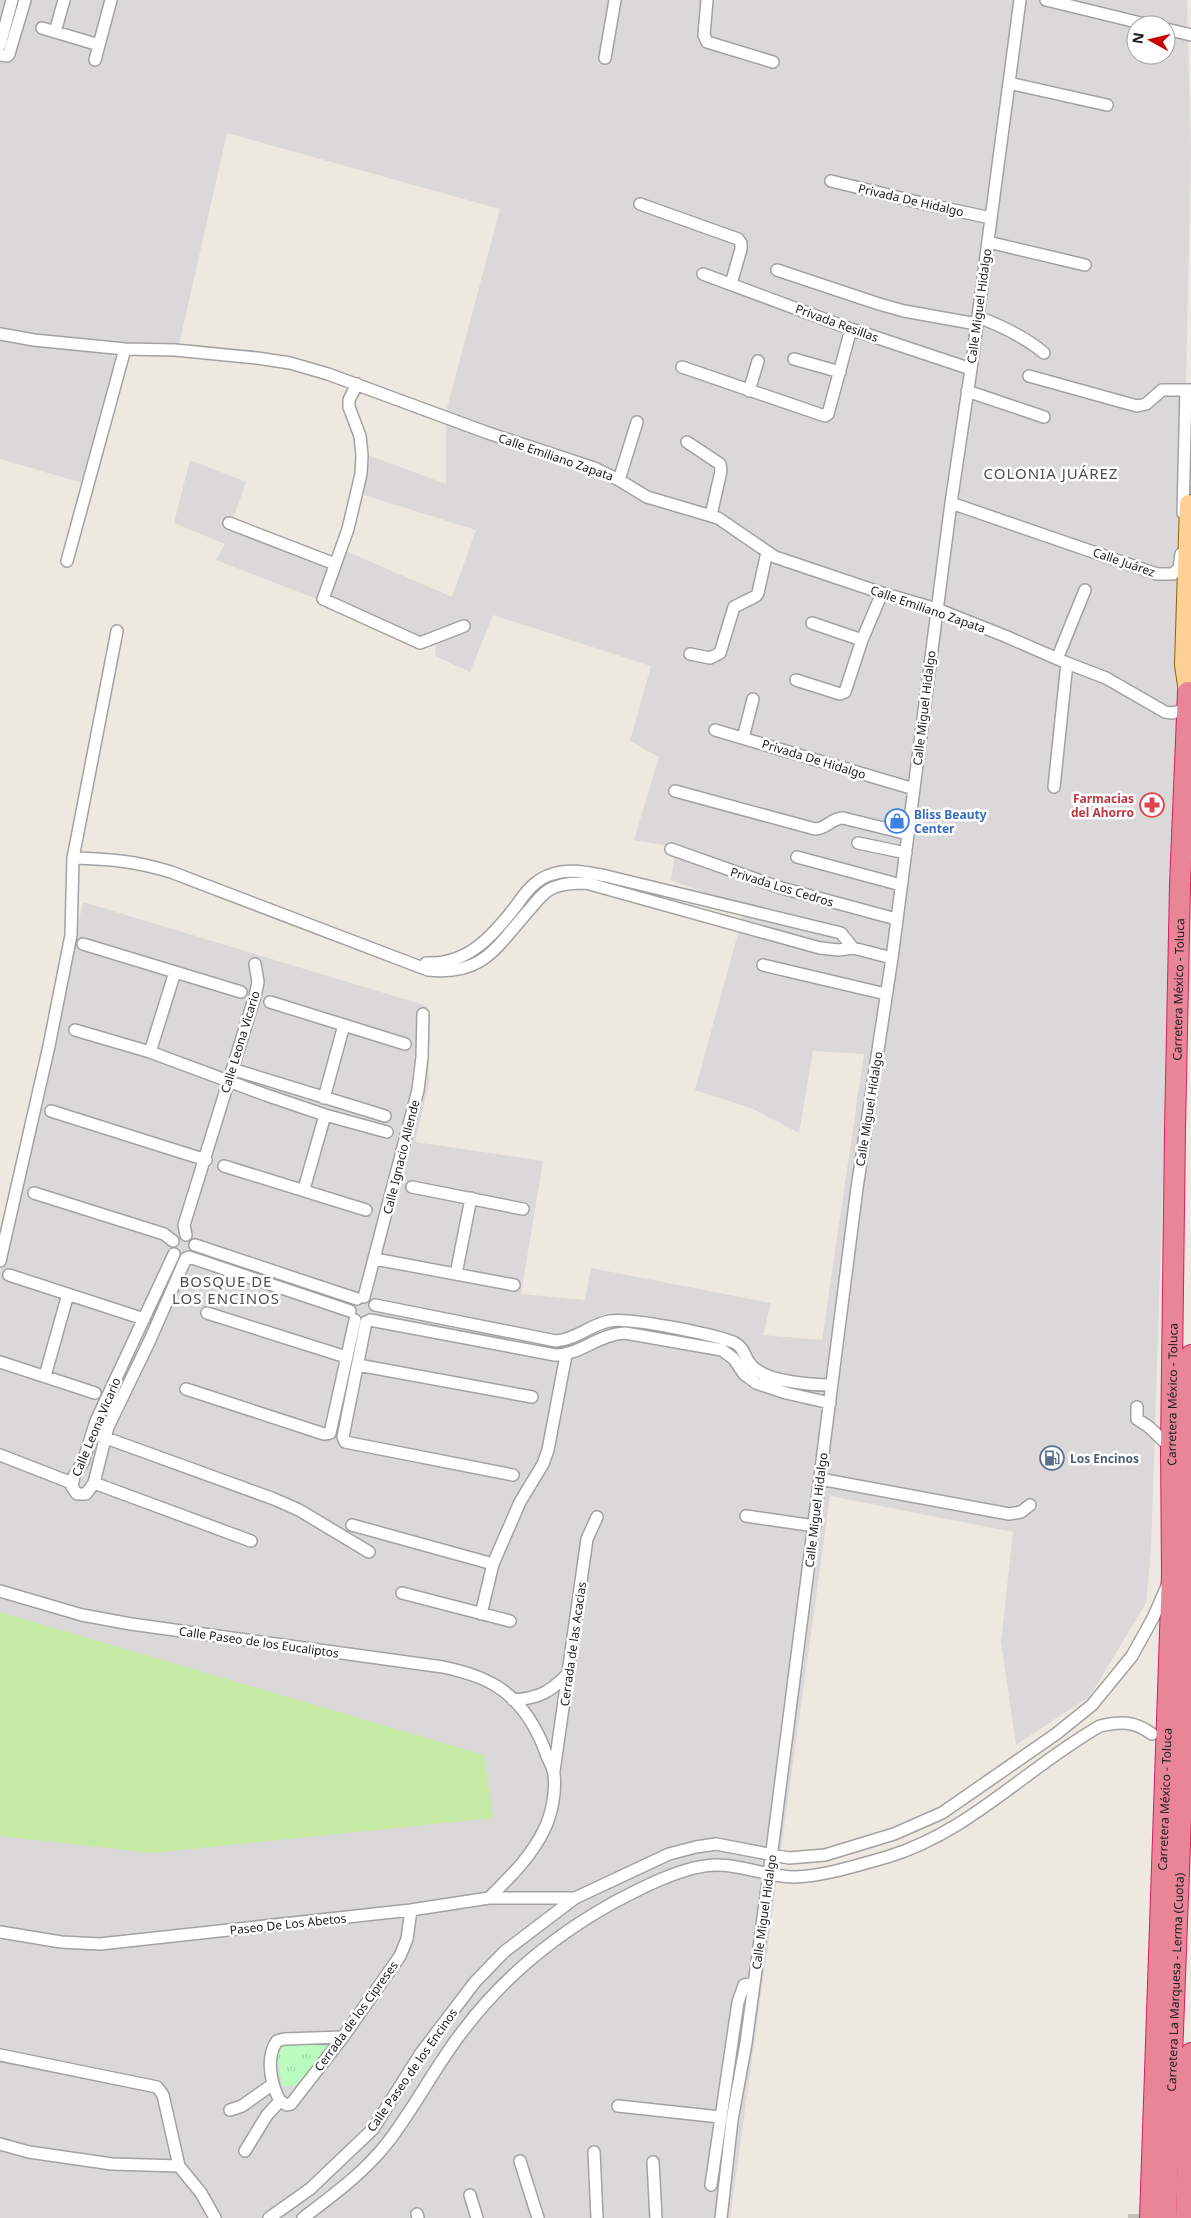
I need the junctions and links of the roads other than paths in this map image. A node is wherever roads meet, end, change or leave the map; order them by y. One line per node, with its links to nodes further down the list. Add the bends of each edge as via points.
1 (12, 0): 15 (street)
2 (25, 0): 17 (street, via 9,54)
3 (64, 0): 13 (street)
4 (112, 0): 16 (street)
5 (615, 0): 18 (street)
6 (706, 0): 20 (street, via 704,35 707,42)
7 (1020, 0): 21 (street, Calle Miguel Hidalgo)
8 (1046, 0): 9 (street)
9 (1062, 2): 10 (street)
10 (1126, 19)
11 (42, 28): 13 (street)
12 (1176, 31): 14 (street)
13 (55, 32): 16 (street)
14 (1191, 35)
15 (0, 43)
16 (99, 45): 19 (street)
17 (0, 55)
18 (606, 58)
19 (95, 60)
20 (773, 62)
21 (1009, 83): 22 (street); 25 (street, Calle Miguel Hidalgo)
22 (1107, 105)
23 (831, 181): 25 (street, Privada De Hidalgo)
24 (640, 204): 30 (street, via 738,239 742,243)
25 (991, 218): 26 (street, Calle Miguel Hidalgo)
26 (988, 242): 27 (street); 31 (street, Calle Miguel Hidalgo)
27 (1085, 265)
28 (777, 270): 31 (street, via 904,311)
29 (703, 274): 30 (street, Privada Resillas)
30 (731, 284): 32 (street, Privada Resillas)
31 (977, 320): 35 (street, via 1016,333); 39 (street, Calle Miguel Hidalgo)
32 (851, 329): 39 (street, Privada Resillas); 40 (street)
33 (0, 334): 34 (street, Calle Emiliano Zapata)
34 (125, 349): 42 (street, Calle Emiliano Zapata, via 175,350 265,359 290,363); 55 (street)
35 (1044, 353)
36 (794, 359): 40 (street)
37 (758, 361): 44 (street)
38 (682, 367): 44 (street)
39 (971, 369): 45 (street, Calle Miguel Hidalgo)
40 (840, 372): 44 (street, via 825,416)
41 (1029, 376): 43 (street, via 1137,406 1146,404 1162,390)
42 (357, 384): 49 (street, Calle Emiliano Zapata, via 488,434 594,468); 56 (street, via 349,407 360,436 361,474 348,529)
43 (1188, 390): 50 (street, Calle Juárez, via 1181,557 1179,568 1173,574 1158,574)
44 (749, 391)
45 (967, 391): 46 (street); 50 (street, Calle Miguel Hidalgo)
46 (1044, 417)
47 (637, 422): 49 (street)
48 (687, 442): 52 (street, via 720,464)
49 (619, 480): 52 (street, Calle Emiliano Zapata, via 647,497)
50 (951, 503): 60 (street, Calle Miguel Hidalgo)
51 (1189, 504): 69 (main road, via 1184,665)
52 (711, 515): 54 (street, Calle Emiliano Zapata)
53 (229, 523): 56 (street)
54 (767, 552): 59 (street, Calle Emiliano Zapata, via 790,563); 65 (street, via 758,593 734,607 720,653 710,658)
55 (67, 561)
56 (334, 564): 62 (street, via 323,596 326,602 420,643)
57 (1191, 570): 69 (main road, Carretera México - Toluca)
58 (1085, 590): 66 (street)
59 (882, 593): 60 (street, Calle Emiliano Zapata); 64 (street)
60 (937, 609): 66 (street, Calle Emiliano Zapata); 73 (street, Calle Miguel Hidalgo)
61 (812, 623): 64 (street)
62 (464, 626)
63 (118, 631): 80 (street)
64 (862, 640): 67 (street, via 843,693)
65 (690, 654)
66 (1062, 661): 69 (street, Calle Emiliano Zapata, via 1106,678 1165,712 1172,713); 72 (street)
67 (796, 680)
68 (753, 699): 71 (street)
69 (1188, 700): 153 (highway, Carretera México - Toluca, via 1180,885)
70 (715, 730): 71 (street, Privada De Hidalgo)
71 (743, 738): 73 (street, Privada De Hidalgo)
72 (1054, 787)
73 (914, 789): 75 (street, Calle Miguel Hidalgo)
74 (675, 791): 75 (street, via 815,829 823,828 836,818 843,818)
75 (908, 834): 78 (street, Calle Miguel Hidalgo)
76 (858, 843): 78 (street)
77 (671, 849): 84 (street, Privada Los Cedros, via 778,887)
78 (906, 853): 81 (street, Calle Miguel Hidalgo)
79 (797, 857): 81 (street)
80 (73, 858): 88 (street, via 118,859 171,872); 121 (street, via 71,935)
81 (900, 885): 84 (street, Calle Miguel Hidalgo)
82 (543, 894): 83 (street); 86 (street, via 555,886 586,883 820,948); 88 (street, via 489,956 476,965 449,972 428,970)
83 (514, 908): 86 (street, via 541,879 552,874 588,872 841,934); 88 (street, via 492,934 468,954 452,962)
84 (896, 919): 87 (street, Calle Miguel Hidalgo)
85 (83, 944): 91 (street)
86 (853, 948): 87 (street)
87 (892, 958): 93 (street, Calle Miguel Hidalgo)
88 (409, 962)
89 (255, 964): 100 (street, Calle Leona Vicario, via 258,982)
90 (763, 965): 93 (street)
91 (175, 972): 92 (street); 99 (street)
92 (241, 992)
93 (886, 994): 143 (street, Calle Miguel Hidalgo)
94 (270, 1002): 96 (street)
95 (423, 1014): 120 (street, Calle Ignacio Allende, via 418,1090)
96 (344, 1025): 98 (street); 102 (street)
97 (75, 1030): 99 (street)
98 (405, 1044)
99 (150, 1052): 101 (street)
100 (232, 1069): 101 (street, Calle Leona Vicario); 102 (street)
101 (228, 1081): 104 (street); 107 (street, Calle Leona Vicario)
102 (324, 1098): 105 (street)
103 (51, 1111): 107 (street)
104 (325, 1115): 106 (street); 110 (street)
105 (385, 1116)
106 (387, 1132)
107 (206, 1160): 115 (street, Calle Leona Vicario, via 184,1225)
108 (224, 1166): 110 (street)
109 (412, 1187): 112 (street)
110 (304, 1189): 114 (street)
111 (34, 1193): 116 (street, via 164,1234)
112 (471, 1198): 113 (street); 122 (street)
113 (523, 1209)
114 (366, 1210)
115 (186, 1235): 116 (street); 117 (street)
116 (173, 1241): 118 (street)
117 (195, 1246): 119 (street, via 193,1254); 126 (street)
118 (174, 1254): 119 (street); 130 (street, Calle Leona Vicario)
119 (188, 1257): 129 (street); 133 (street, Calle Leona Vicario)
120 (375, 1259): 122 (street); 126 (street, Calle Ignacio Allende)
121 (0, 1261)
122 (456, 1274): 124 (street)
123 (9, 1275): 125 (street)
124 (514, 1284)
125 (68, 1294): 130 (street); 140 (street)
126 (360, 1298): 127 (street, via 371,1300); 129 (street, via 352,1304)
127 (375, 1305): 129 (street, via 374,1316); 131 (street, via 556,1342)
128 (207, 1313): 137 (street)
129 (360, 1318): 135 (street); 137 (street); 139 (street)
130 (144, 1319): 132 (street, Calle Leona Vicario)
131 (590, 1328): 134 (street); 141 (street, via 623,1320 725,1339 738,1344 752,1366)
132 (138, 1333): 133 (street); 151 (street, Calle Leona Vicario)
133 (150, 1340): 152 (street, Calle Leona Vicario)
134 (595, 1340): 135 (street); 141 (street, via 625,1333 722,1350 734,1359 749,1379)
135 (566, 1355): 166 (street, via 548,1450 520,1502)
136 (1191, 1355): 150 (highway, Carretera La Marquesa - Lerma (Cuota))
137 (346, 1357): 144 (street, via 330,1433 324,1434)
138 (0, 1362): 140 (street)
139 (358, 1365): 146 (street); 155 (street, via 343,1440)
140 (45, 1376): 145 (street)
141 (773, 1383): 142 (street); 147 (street)
142 (811, 1384): 143 (street); 147 (street)
143 (832, 1385): 148 (street, Calle Miguel Hidalgo)
144 (186, 1389)
145 (95, 1392)
146 (532, 1397)
147 (809, 1398): 148 (street)
148 (830, 1403): 156 (street, Calle Miguel Hidalgo)
149 (1138, 1407): 153 (street, via 1137,1419)
150 (1190, 1408): 213 (highway, Carretera La Marquesa - Lerma (Cuota), via 1184,1763)
151 (92, 1432): 152 (street); 157 (street, Calle Leona Vicario, via 83,1462)
152 (105, 1437): 158 (street, Calle Leona Vicario); 165 (street, via 274,1499)
153 (1171, 1448): 167 (highway, Carretera México - Toluca)
154 (0, 1455): 157 (street)
155 (513, 1475)
156 (820, 1479): 159 (street, via 1009,1514 1021,1512); 163 (street, Calle Miguel Hidalgo)
157 (72, 1483): 158 (street, Calle Leona Vicario, via 73,1491 81,1495 86,1494)
158 (94, 1483): 164 (street)
159 (1030, 1505)
160 (597, 1516): 172 (street, Cerrada de las Acacias, via 587,1539)
161 (746, 1516): 163 (street)
162 (352, 1526): 166 (street)
163 (814, 1526): 178 (street, Calle Miguel Hidalgo)
164 (251, 1541)
165 (369, 1552)
166 (493, 1564): 170 (street)
167 (1172, 1574): 175 (highway, Carretera México - Toluca); 178 (street, Calle Paseo de los Encinos, via 1132,1656 1111,1682 1092,1705 1021,1759 942,1812 894,1834 825,1855 802,1858)
168 (0, 1591): 173 (street, Calle Paseo de los Eucaliptos, via 82,1615 131,1624 443,1667 472,1674 495,1685)
169 (402, 1593): 170 (street)
170 (481, 1614): 171 (street)
171 (510, 1621)
172 (569, 1673): 173 (street, via 545,1694); 176 (street, Cerrada de las Acacias)
173 (513, 1700): 176 (street, Calle Paseo de los Eucaliptos, via 528,1715)
174 (1152, 1734): 175 (highway); 180 (street, Calle Paseo de los Encinos, via 1139,1725 1114,1722 1100,1726 973,1816 927,1843 838,1869 795,1877)
175 (1166, 1761): 204 (highway, Carretera México - Toluca, via 1159,1954 1146,1982)
176 (554, 1773): 181 (street, Calle Paseo de los Eucaliptos, via 554,1792 544,1830 520,1868)
177 (716, 1844): 178 (street, Calle Paseo de los Encinos); 179 (street); 182 (street, Calle Paseo de los Encinos, via 669,1854)
178 (771, 1855): 180 (street, Calle Miguel Hidalgo)
179 (717, 1865): 180 (street, Calle Paseo de los Encinos); 195 (street, Calle Paseo de los Encinos, via 680,1874 611,1904 547,1947 518,1971 487,2001 461,2033)
180 (769, 1874): 185 (street, Calle Miguel Hidalgo)
181 (489, 1898): 182 (street, Paseo De Los Abetos); 183 (street, Paseo De Los Abetos)
182 (575, 1898): 194 (street, Calle Paseo de los Encinos, via 504,1952 475,1982 421,2053)
183 (411, 1910): 184 (street, Paseo De Los Abetos, via 100,1944 61,1942); 186 (street, Cerrada de los Cipreses, via 407,1939 400,1956)
184 (0, 1932)
185 (754, 1983): 193 (street, via 744,1985 738,2002); 212 (street, Calle Miguel Hidalgo)
186 (343, 2036): 189 (street, via 277,2041 270,2056); 190 (street, Cerrada de los Cipreses, via 291,2104)
187 (1191, 2053): 214 (highway, Carretera La Marquesa - Lerma (Cuota))
188 (0, 2055): 201 (street, via 157,2087 164,2095)
189 (273, 2084): 190 (street); 192 (street, via 242,2106)
190 (280, 2101): 197 (street, via 267,2115)
191 (618, 2106): 193 (street)
192 (230, 2110)
193 (720, 2117): 202 (street)
194 (373, 2129): 195 (street); 206 (street, Calle Paseo de los Encinos, via 310,2189)
195 (388, 2143): 207 (street, Calle Paseo de los Encinos, via 356,2175)
196 (0, 2144): 201 (street, via 29,2152 112,2164)
197 (245, 2151)
198 (594, 2152): 210 (street)
199 (520, 2161): 209 (street)
200 (653, 2162): 211 (street)
201 (179, 2166): 205 (street, via 201,2193)
202 (711, 2185)
203 (470, 2195): 208 (street)
204 (1144, 2216)
205 (215, 2218)
206 (269, 2218)
207 (303, 2218)
208 (477, 2218)
209 (538, 2218)
210 (597, 2218)
211 (656, 2218)
212 (720, 2218)
213 (1166, 2218)
214 (1186, 2218)

